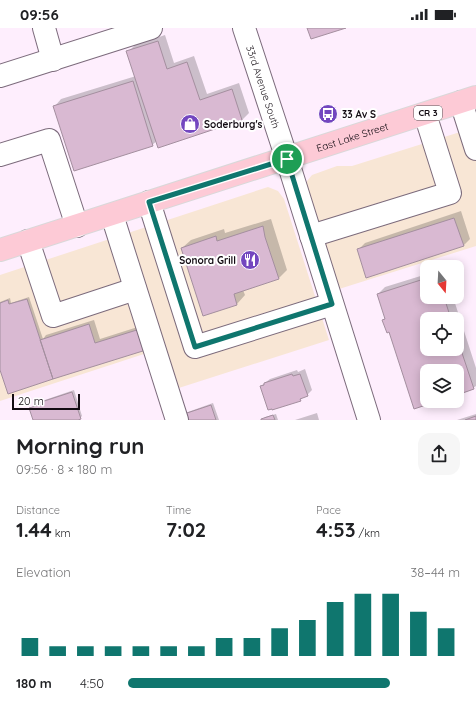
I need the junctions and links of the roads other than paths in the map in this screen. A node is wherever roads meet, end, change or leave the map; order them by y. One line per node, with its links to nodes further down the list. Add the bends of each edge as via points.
1 (44, 28): 4 (street)
2 (151, 28): 4 (street)
3 (244, 28): 10 (street, 33rd Avenue South)
4 (53, 60): 5 (street)
5 (0, 76)
6 (469, 100): 7 (main road, East Lake Street / CR 3); 8 (street)
7 (426, 114): 10 (main road, East Lake Street / CR 3); 14 (street, via 450,193)
8 (476, 149)
9 (0, 155): 13 (street, via 49,140)
10 (287, 159): 11 (main road, East Lake Street / CR 3); 14 (street, 33rd Avenue South)
11 (149, 202): 12 (main road, East Lake Street / CR 3); 18 (street, via 195,347)
12 (112, 214): 13 (main road, East Lake Street / CR 3); 17 (street)
13 (76, 226): 15 (main road, East Lake Street / CR 3)
14 (311, 236): 18 (street, 33rd Avenue South)
15 (28, 241): 16 (main road, East Lake Street / CR 3); 17 (street, via 53,316)
16 (0, 250)
17 (135, 289): 19 (street)
18 (332, 304): 20 (street, 33rd Avenue South)
19 (176, 420)
20 (369, 420)

